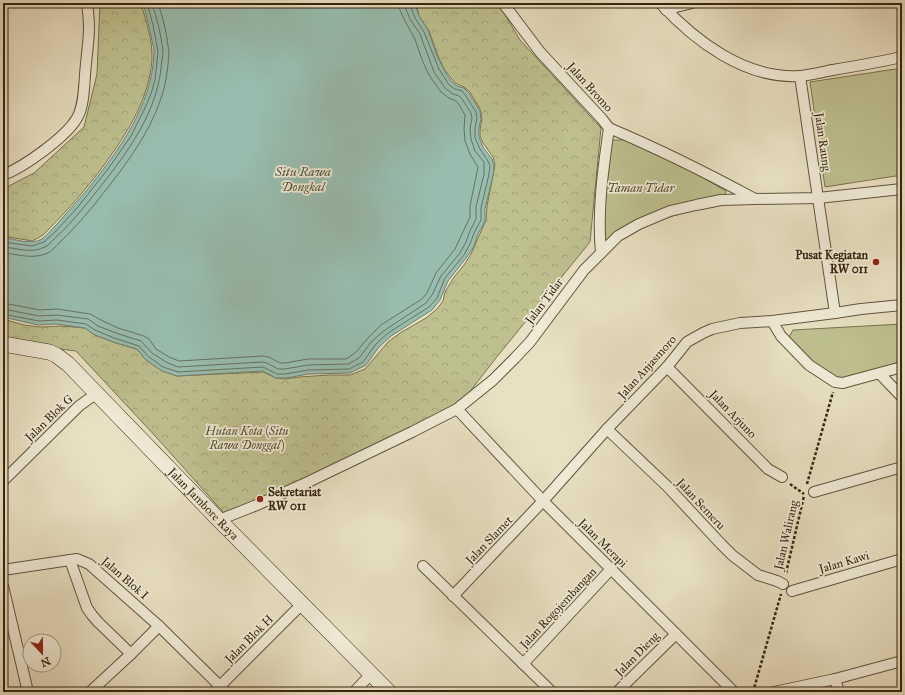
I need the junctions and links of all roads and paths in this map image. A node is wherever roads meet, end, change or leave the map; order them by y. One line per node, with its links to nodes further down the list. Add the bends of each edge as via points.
1 (87, 3): 8 (street, via 89,26 83,96 78,117 61,136 42,151)
2 (503, 3): 7 (street, Jalan Bromo, via 540,52)
3 (692, 3): 4 (street)
4 (663, 7): 6 (street, via 706,45 733,60 758,71)
5 (902, 57): 6 (street)
6 (800, 76): 10 (street, Jalan Raung)
7 (609, 128): 11 (street, via 676,158); 12 (street, Jalan Bromo, via 601,189)
8 (3, 175)
9 (902, 189): 10 (street, Jalan Tidar)
10 (818, 198): 11 (street, Jalan Tidar); 14 (street, Jalan Raung)
11 (755, 199): 12 (street, Jalan Tidar, via 721,200 670,210 618,236)
12 (601, 253): 23 (street, Jalan Tidar, via 584,270 530,342 493,380)
13 (902, 305): 14 (street, Jalan Anjasmoro)
14 (835, 313): 15 (street, Jalan Anjasmoro)
15 (772, 321): 17 (street, Jalan Anjasmoro, via 730,324 702,333 687,342); 20 (street, via 794,350)
16 (3, 344): 21 (street, Jalan Jambore Raya, via 56,355)
17 (668, 366): 24 (street, Jalan Anjasmoro); 26 (street, Jalan Arjuno, via 768,469)
18 (902, 367): 19 (street)
19 (880, 374): 20 (street, via 843,383); 22 (street)
20 (835, 382): 28 (path, Jalan Walirang)
21 (97, 393): 27 (street, Jalan Blok G, via 78,406); 30 (street, Jalan Jambore Raya)
22 (902, 397)
23 (457, 409): 29 (street, Jalan Merapi); 30 (street, Jalan Tidar, via 308,482)
24 (608, 429): 29 (street, Jalan Anjasmoro); 36 (street, Jalan Semeru, via 667,486 732,555 758,575)
25 (902, 467): 28 (street)
26 (782, 478): 28 (path)
27 (3, 481)
28 (809, 493): 36 (path, Jalan Walirang)
29 (543, 501): 34 (street, Jalan Merapi); 39 (street, Jalan Slamet)
30 (219, 520): 40 (street, Jalan Jambore Raya)
31 (902, 559): 38 (street, Jalan Kawi)
32 (70, 560): 35 (street, Jalan Blok I); 41 (street, Jalan Blok I, via 89,564); 43 (street, via 92,615)
33 (423, 566): 39 (street)
34 (612, 569): 42 (street, Jalan Merapi); 45 (street, Jalan Rogojembangan)
35 (3, 570)
36 (783, 584): 56 (path, Jalan Walirang)
37 (3, 586): 49 (street)
38 (792, 591)
39 (453, 596): 45 (street)
40 (302, 604): 46 (street, Jalan Jambore Raya); 48 (street, Jalan Blok H)
41 (159, 626): 43 (street); 48 (street, Jalan Blok I)
42 (676, 634): 54 (street, Jalan Dieng); 55 (street, Jalan Merapi)
43 (131, 654): 50 (street)
44 (902, 661): 47 (street)
45 (523, 664): 53 (street)
46 (371, 674): 51 (street); 52 (street, Jalan Jambore Raya)
47 (836, 679): 57 (street); 58 (street)
48 (220, 690)
49 (28, 692)
50 (90, 692)
51 (354, 692)
52 (389, 692)
53 (552, 692)
54 (618, 692)
55 (734, 692)
56 (753, 692)
57 (774, 692)
58 (839, 692)

